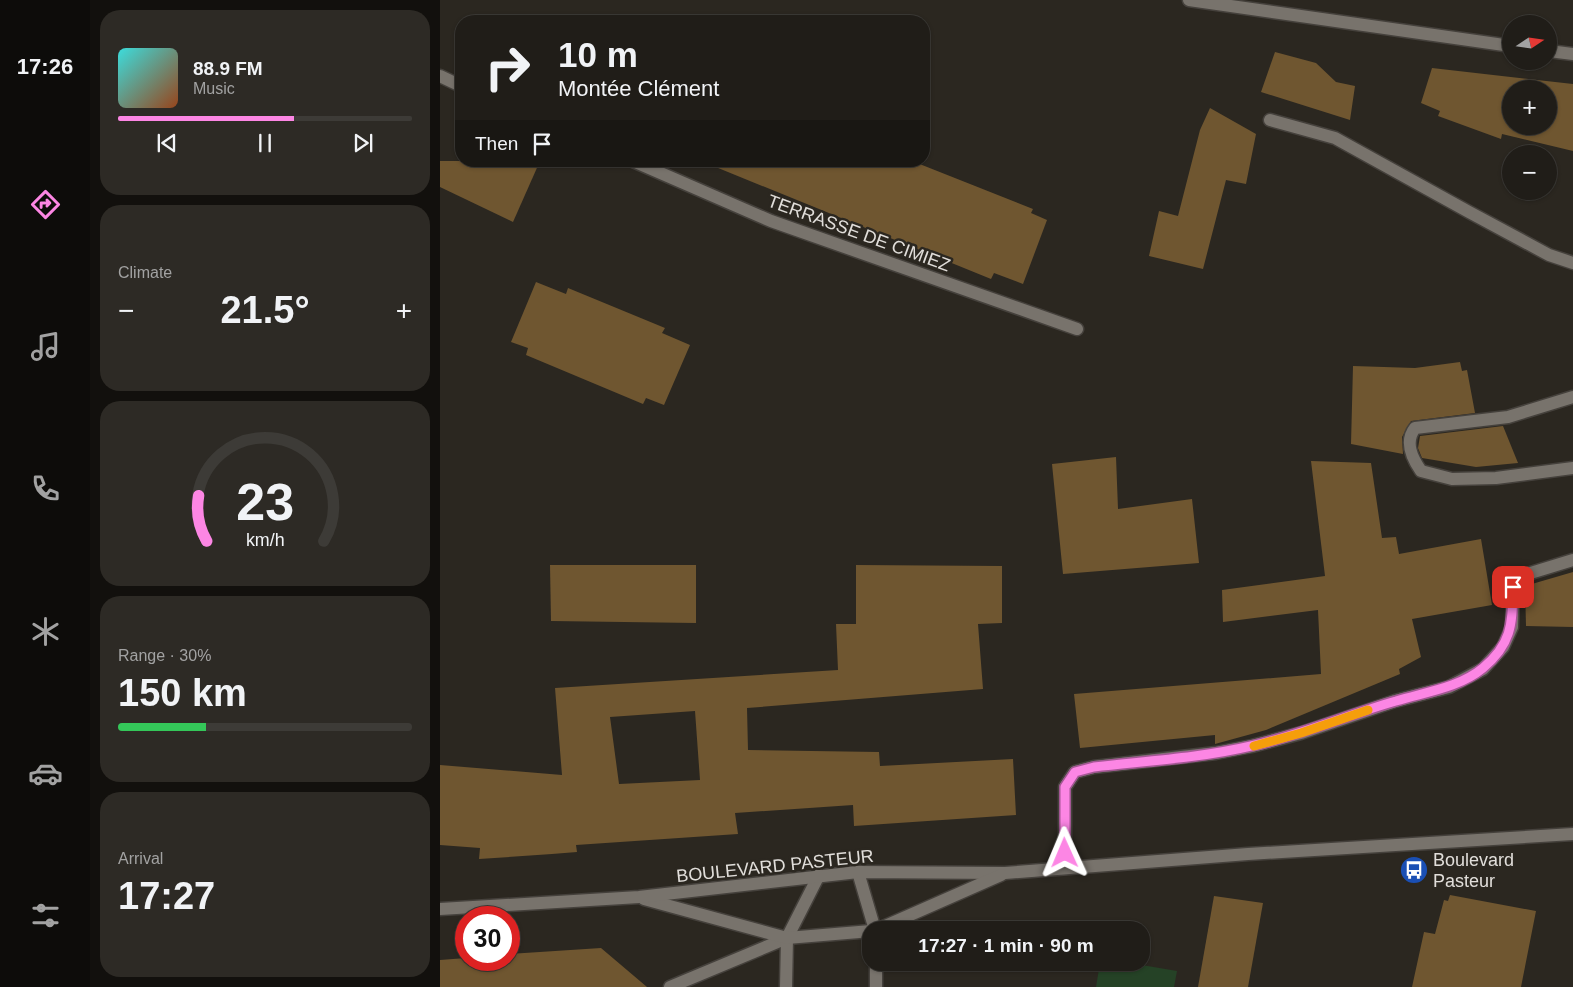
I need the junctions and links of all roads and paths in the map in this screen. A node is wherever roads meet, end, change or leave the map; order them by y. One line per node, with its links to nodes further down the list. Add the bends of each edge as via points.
1 (1189, 0): 2 (street)
2 (1502, 45)
3 (1558, 52): 4 (street)
4 (1573, 54)
5 (440, 76): 6 (street)
6 (455, 83)
7 (1270, 120): 9 (street, via 1335,138 1541,250)
8 (647, 167): 10 (street, TERRASSE DE CIMIEZ, via 771,221)
9 (1573, 263)
10 (1077, 329)
11 (1573, 396): 12 (street, via 1508,416 1416,428 1411,434 1410,455 1421,471 1452,479 1496,478)
12 (1573, 468)
13 (1573, 560): 15 (street, via 1521,576 1513,587 1512,627 1503,646 1483,668 1449,687 1252,746 1075,772 1065,787)
14 (1573, 834): 15 (street, BOULEVARD PASTEUR)
15 (1065, 868): 17 (street, BOULEVARD PASTEUR)
16 (858, 872): 17 (street, BOULEVARD PASTEUR); 18 (street, BOULEVARD PASTEUR); 21 (street)
17 (1005, 873): 22 (street, BOULEVARD PASTEUR)
18 (818, 875): 19 (street, BOULEVARD PASTEUR); 24 (street)
19 (639, 897): 20 (street, BOULEVARD PASTEUR); 24 (street, BOULEVARD PASTEUR)
20 (440, 909)
21 (873, 921)
22 (896, 921)
23 (862, 932): 24 (street, BOULEVARD PASTEUR)
24 (787, 938): 26 (street); 27 (street)
25 (876, 971): 28 (street)
26 (670, 987)
27 (786, 987)
28 (876, 987)

